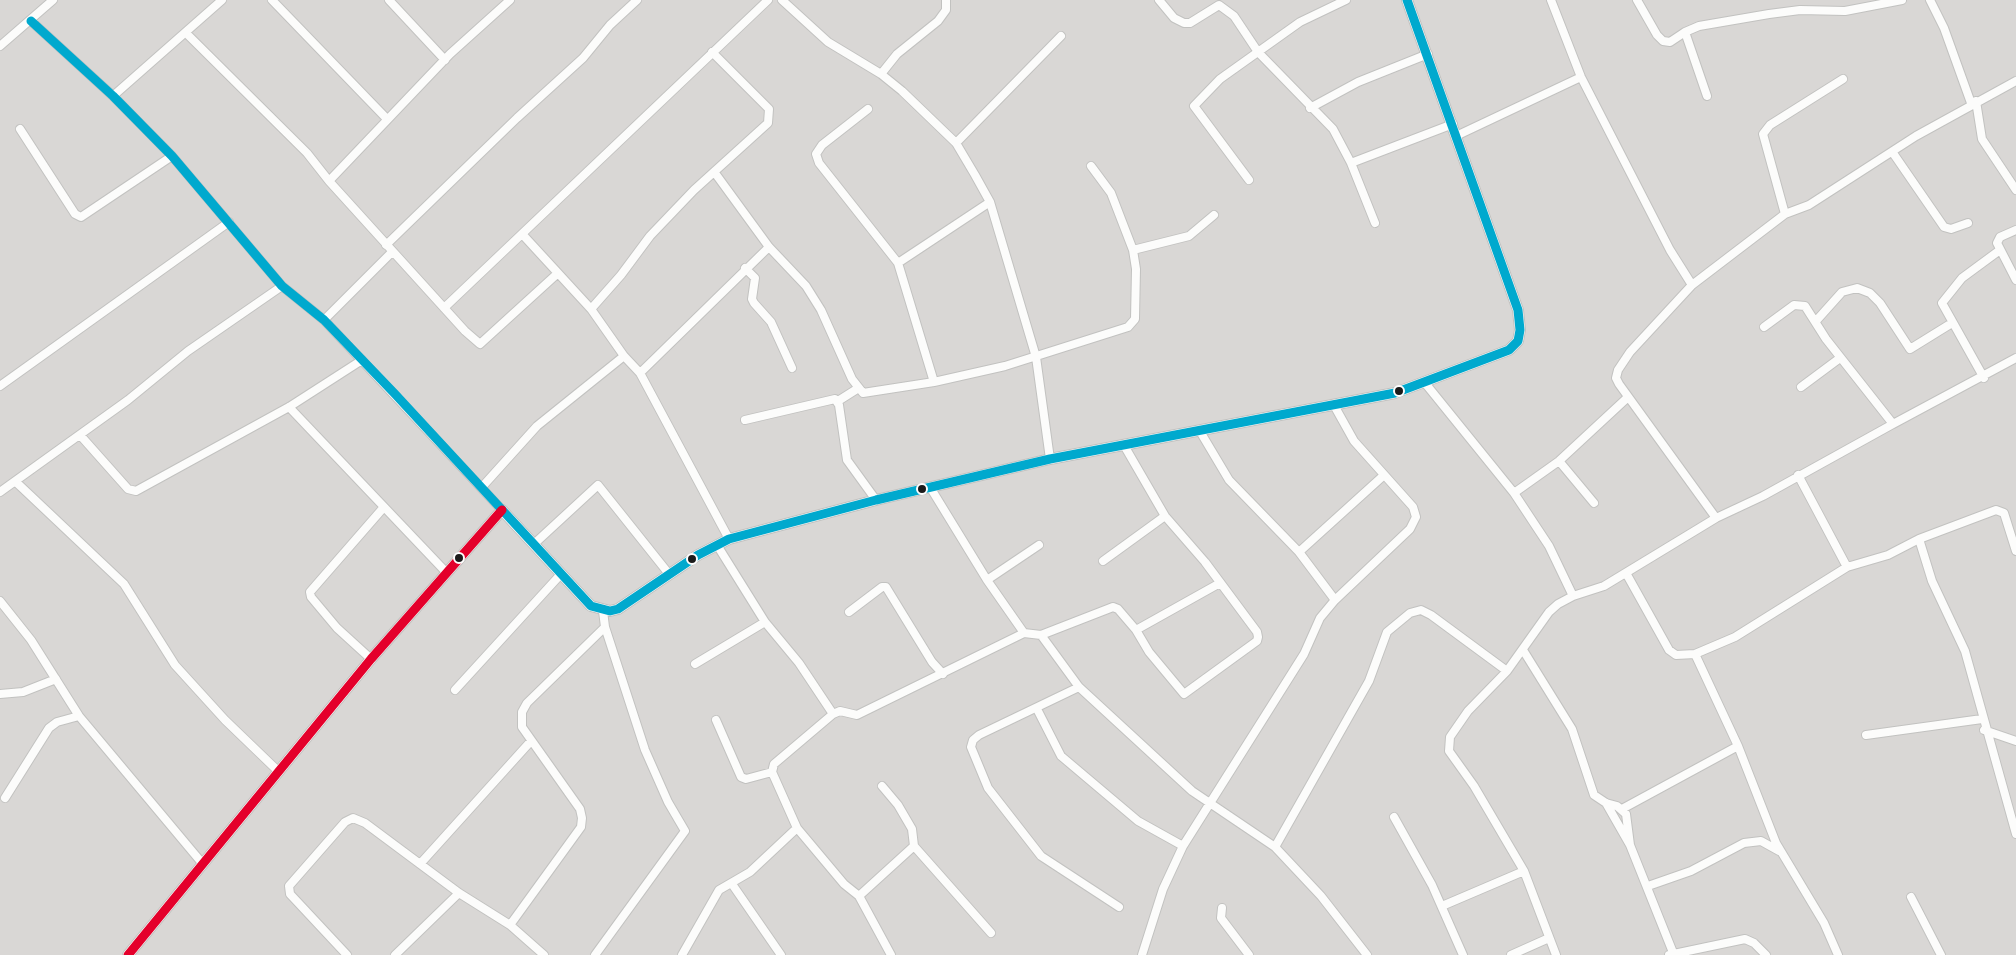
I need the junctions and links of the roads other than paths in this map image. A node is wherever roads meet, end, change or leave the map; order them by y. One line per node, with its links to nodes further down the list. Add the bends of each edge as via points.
1 (53, 0): 19 (street)
2 (222, 0): 21 (street)
3 (272, 0): 37 (street)
4 (389, 0): 27 (street)
5 (510, 0): 27 (street)
6 (637, 0): 59 (street, via 610,25 584,58 517,118)
7 (768, 0): 24 (street)
8 (782, 0): 28 (street, via 828,42)
9 (946, 0): 28 (street, via 938,21 897,54)
10 (1159, 0): 25 (street, via 1174,18 1190,24 1219,5 1227,9)
11 (1346, 0): 25 (street, via 1300,22)
12 (1407, 0): 26 (street)
13 (1551, 0): 29 (street)
14 (1637, 0): 20 (street, via 1663,41 1670,42)
15 (1802, 0): 18 (street)
16 (1902, 0): 18 (street, via 1845,11)
17 (1930, 0): 34 (street)
18 (1800, 10): 20 (street, via 1699,26)
19 (31, 21): 23 (street); 32 (street)
20 (1685, 32): 33 (street)
21 (186, 33): 32 (street); 48 (street, via 307,153)
22 (1061, 36): 41 (street)
23 (0, 46)
24 (712, 52): 46 (street, via 769,109 770,116 768,123); 57 (street)
25 (1258, 52): 35 (street); 47 (street, via 1220,79 1194,106)
26 (1428, 54): 35 (street, via 1358,82); 38 (street)
27 (445, 60): 37 (street)
28 (881, 74): 41 (street)
29 (1581, 77): 40 (street); 66 (street)
30 (1843, 79): 51 (street, via 1770,125 1763,134)
31 (2016, 81): 34 (street)
32 (113, 96): 43 (street)
33 (1707, 96)
34 (1974, 102): 42 (street); 49 (street, via 1982,139)
35 (1310, 108): 44 (street, via 1329,123)
36 (868, 109): 62 (street, via 816,154 819,163)
37 (387, 119): 48 (street)
38 (1453, 124): 40 (street); 44 (street)
39 (20, 129): 43 (street, via 75,214 81,217)
40 (1456, 136): 83 (street, via 1518,310 1520,330 1518,341 1509,350)
41 (956, 143): 50 (street)
42 (1893, 153): 51 (street, via 1809,205); 55 (street, via 1944,227 1951,229)
43 (172, 156): 53 (street)
44 (1351, 163): 54 (street)
45 (1091, 166): 60 (street, via 1112,193)
46 (714, 172): 58 (street); 69 (street, via 650,236)
47 (1249, 180)
48 (329, 181): 59 (street)
49 (2016, 190)
50 (990, 202): 62 (street); 75 (street)
51 (1785, 214): 66 (street)
52 (1214, 215): 60 (street, via 1189,236)
53 (229, 222): 67 (street); 84 (street)
54 (1375, 223)
55 (1968, 223)
56 (2016, 230): 61 (street, via 1998,239)
57 (523, 235): 64 (street); 68 (street)
58 (769, 246): 63 (street); 86 (street, via 806,286 821,310)
59 (389, 248): 68 (street); 70 (street)
60 (1133, 250): 75 (street, via 1134,319 1128,327)
61 (2000, 250): 65 (street); 72 (street, via 1962,278 1944,298 1943,308)
62 (898, 263): 82 (street)
63 (745, 268): 79 (street, via 755,278 754,303 771,322); 80 (street)
64 (558, 273): 68 (street, via 480,344); 69 (street)
65 (2016, 280)
66 (1692, 285): 87 (street, via 1618,370 1616,378)
67 (282, 286): 70 (street); 94 (street, via 188,351)
68 (444, 308)
69 (591, 309): 74 (street)
70 (324, 320): 78 (street)
71 (1816, 321): 72 (street, via 1842,292 1857,288 1881,303 1910,349); 73 (street, via 1805,306 1794,305); 76 (street)
72 (1952, 323): 81 (street)
73 (1764, 327)
74 (624, 356): 80 (street); 101 (street, via 537,426)
75 (1036, 357): 82 (street); 96 (street)
76 (1840, 358): 85 (street); 92 (street)
77 (2016, 358): 81 (street)
78 (362, 360): 89 (street); 101 (street)
79 (792, 368)
80 (640, 373): 111 (street)
81 (1984, 378): 92 (street)
82 (934, 382): 86 (street, via 863,393)
83 (1425, 383): 90 (street); 104 (street)
84 (0, 386)
85 (1801, 387)
86 (857, 389): 88 (street)
87 (1627, 398): 97 (street); 110 (street)
88 (838, 401): 91 (street); 105 (street, via 848,460)
89 (289, 407): 94 (street, via 135,491 128,489); 107 (street)
90 (1335, 407): 93 (street); 99 (street, via 1354,441)
91 (745, 420)
92 (1893, 424): 98 (street)
93 (1201, 433): 95 (street); 117 (street, via 1229,480)
94 (80, 435): 100 (street)
95 (1125, 447): 96 (street); 109 (street)
96 (1050, 459): 102 (street)
97 (1559, 460): 104 (street); 106 (street)
98 (1798, 475): 110 (street); 119 (street)
99 (1383, 476): 117 (street); 127 (street, via 1413,507 1416,517 1410,529)
100 (16, 482): 103 (street); 156 (street, via 124,584 181,672)
101 (482, 487): 108 (street)
102 (930, 487): 105 (street); 124 (street)
103 (0, 492)
104 (1514, 493): 126 (street, via 1549,546)
105 (876, 500): 111 (street)
106 (1594, 503)
107 (384, 507): 120 (street); 138 (street, via 310,592 337,628)
108 (502, 510): 113 (street); 120 (street)
109 (1165, 516): 118 (street); 125 (street)
110 (1716, 518): 121 (street)
111 (729, 539): 114 (street)
112 (1919, 539): 116 (street, via 2000,510); 119 (street, via 1887,555); 149 (street, via 1932,581 1965,651)
113 (534, 544): 122 (street); 123 (street, via 598,486)
114 (717, 545): 123 (street); 131 (street)
115 (1039, 545): 124 (street)
116 (2016, 551)
117 (1299, 552): 127 (street)
118 (1103, 561)
119 (1847, 567): 137 (street, via 1753,627)
120 (445, 571): 138 (street)
121 (1626, 573): 126 (street); 137 (street, via 1669,650 1677,655)
122 (561, 574): 129 (street, via 591,606); 144 (street)
123 (669, 574): 129 (street, via 618,609)
124 (987, 579): 134 (street)
125 (1220, 583): 133 (street); 133 (street, via 1258,637 1189,692 1179,691)
126 (1573, 596): 136 (street, via 1549,612)
127 (1335, 600): 160 (street, via 1320,618 1304,654)
128 (0, 601): 142 (street)
129 (603, 610): 132 (street)
130 (849, 612): 141 (street, via 886,587)
131 (765, 622): 139 (street); 147 (street)
132 (605, 627): 153 (street, via 527,703 522,712 522,727); 190 (street, via 645,750 686,831)
133 (1136, 630): 135 (street, via 1113,607)
134 (1024, 633): 135 (street); 141 (street)
135 (1041, 635): 143 (street)
136 (1523, 650): 140 (street); 161 (street, via 1572,729 1591,789)
137 (1695, 654): 155 (street)
138 (370, 659): 156 (street)
139 (695, 664)
140 (1507, 671): 169 (street, via 1431,615 1421,610 1410,614 1387,632 1369,681); 173 (street, via 1468,711 1450,737 1449,751)
141 (943, 674): 147 (street, via 856,715 840,711)
142 (56, 679): 145 (street, via 23,692); 148 (street)
143 (1079, 687): 146 (street); 160 (street)
144 (455, 690)
145 (0, 694)
146 (1037, 709): 168 (street, via 1061,756 1138,821); 180 (street, via 979,735 971,747 988,788 1041,856)
147 (833, 714): 157 (street, via 774,764)
148 (79, 716): 159 (street, via 49,728); 171 (street)
149 (1982, 719): 151 (street); 152 (street)
150 (716, 720): 157 (street, via 741,777)
151 (1984, 730): 154 (street); 165 (street)
152 (1866, 735)
153 (531, 741): 172 (street); 182 (street, via 579,809 581,827)
154 (2016, 741)
155 (1738, 746): 162 (street); 170 (street)
156 (278, 771): 171 (street)
157 (772, 772): 164 (street)
158 (882, 786): 167 (street, via 912,829)
159 (5, 798)
160 (1210, 803): 168 (street); 169 (street)
161 (1606, 803): 162 (street); 166 (street)
162 (1622, 809): 166 (street, via 1628,821)
163 (1394, 817): 179 (street)
164 (796, 828): 174 (street); 177 (street)
165 (2016, 834)
166 (1630, 845): 175 (street)
167 (914, 846): 177 (street); 183 (street)
168 (1183, 846): 194 (street, via 1163,889)
169 (1275, 847): 196 (street, via 1321,896)
170 (1783, 856): 175 (street, via 1761,841 1744,843 1691,872); 201 (street, via 1824,922)
171 (202, 862): 187 (street)
172 (420, 864): 176 (street); 188 (street, via 353,818 296,876 289,886 290,894)
173 (1524, 871): 179 (street); 184 (street)
174 (732, 884): 191 (street, via 719,890); 192 (street)
175 (1648, 886): 186 (street)
176 (459, 893): 182 (street); 189 (street)
177 (859, 896): 193 (street)
178 (1911, 897): 202 (street)
179 (1442, 906): 197 (street)
180 (1119, 907)
181 (1222, 908): 195 (street, via 1221,918)
182 (510, 925): 185 (street)
183 (991, 933)
184 (1549, 938): 198 (street); 199 (street)
185 (540, 954)
186 (1672, 954): 200 (street, via 1745,939)
187 (128, 955)
188 (347, 955)
189 (395, 955)
190 (595, 955)
191 (682, 955)
192 (781, 955)
193 (891, 955)
194 (1142, 955)
195 (1250, 955)
196 (1367, 955)
197 (1463, 955)
198 (1511, 955)
199 (1556, 955)
200 (1766, 955)
201 (1838, 955)
202 (1941, 955)

